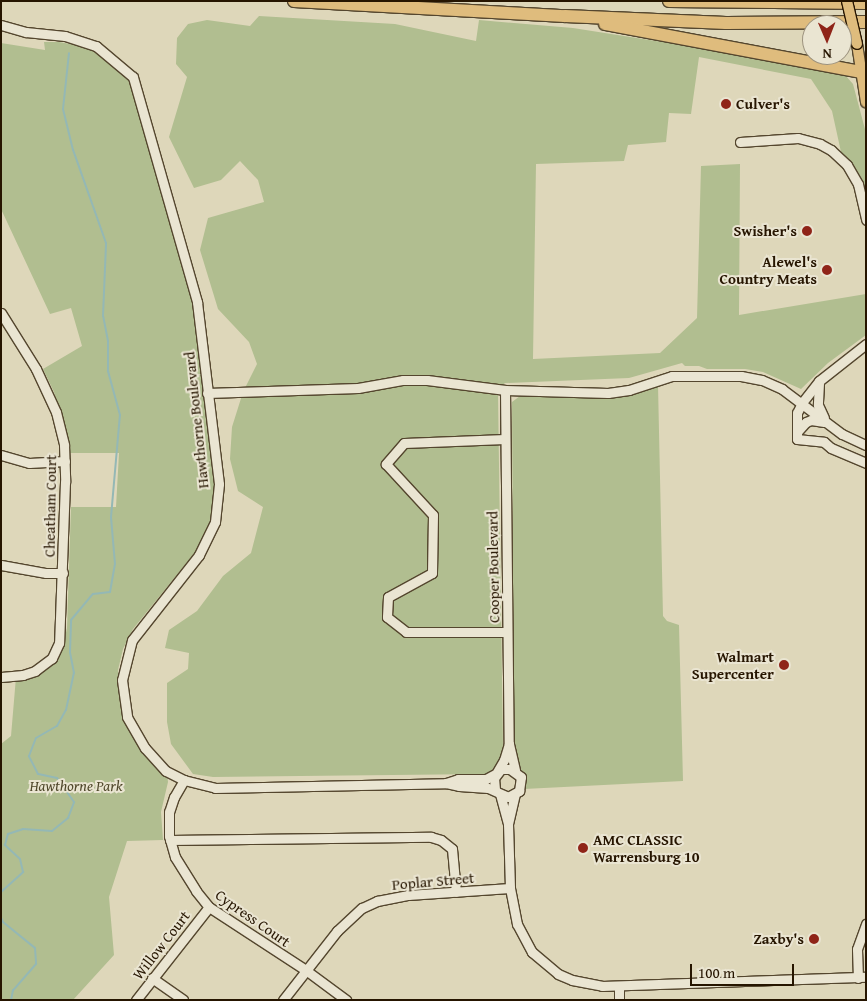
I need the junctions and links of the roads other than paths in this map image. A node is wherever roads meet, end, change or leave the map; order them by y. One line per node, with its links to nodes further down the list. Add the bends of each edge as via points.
1 (294, 1): 5 (highway)
2 (669, 1): 4 (highway)
3 (847, 1): 8 (main road, bridge)
4 (866, 3)
5 (565, 16): 6 (highway, via 726,23); 8 (highway)
6 (866, 22)
7 (1, 25): 16 (street, Hawthorne Boulevard, via 26,32 65,36 96,46 133,77 196,302)
8 (865, 74): 9 (main road)
9 (866, 102)
10 (740, 142): 11 (street, via 798,138 831,150 847,165 858,184)
11 (866, 220)
12 (1, 313): 23 (street, Cheatham Court, via 36,369 56,412)
13 (866, 344): 14 (street)
14 (819, 381): 17 (street); 18 (street, via 818,405)
15 (505, 390): 16 (street, via 403,380 358,388); 17 (street, via 608,393 672,376 741,376 762,380); 20 (street, Cooper Boulevard)
16 (207, 393): 32 (street, Hawthorne Boulevard, via 219,484 215,522 199,555 132,640 122,680 127,717 145,748 166,771)
17 (802, 404): 18 (street); 19 (street, via 797,413)
18 (826, 423): 19 (street, via 811,420 802,424); 21 (street)
19 (797, 432): 24 (street, via 797,439 824,442)
20 (505, 439): 27 (street, Cooper Boulevard); 27 (street, via 404,443 386,464 433,515 432,573 388,597 387,617 406,632)
21 (866, 445)
22 (1, 455): 23 (street, via 30,463)
23 (65, 461): 26 (street, Cheatham Court)
24 (866, 463)
25 (1, 565): 26 (street)
26 (62, 573): 28 (street, Cheatham Court, via 56,652 35,671)
27 (507, 632): 29 (street, Cooper Boulevard)
28 (1, 677)
29 (509, 744): 30 (street, Cooper Boulevard); 31 (street, Cooper Boulevard)
30 (515, 770): 31 (street, via 506,768); 35 (street, via 521,782)
31 (496, 773): 33 (street, Hawthorne Boulevard, via 486,779 458,779); 34 (street, via 493,782)
32 (184, 780): 33 (street, Hawthorne Boulevard, via 215,788); 37 (street, Cypress Court, via 169,812)
33 (446, 783): 34 (street, Hawthorne Boulevard, via 482,786)
34 (497, 792): 35 (street, via 508,796); 36 (street)
35 (515, 794): 36 (street)
36 (508, 824): 38 (street)
37 (170, 840): 39 (street, via 431,837 441,840 452,850); 40 (street, Cypress Court, via 184,873)
38 (510, 888): 39 (street, Poplar Street); 45 (street, via 517,924 542,963 572,980)
39 (456, 892): 42 (street, Poplar Street, via 392,897 362,908 337,931)
40 (209, 907): 42 (street, Cypress Court); 43 (street, Willow Court)
41 (866, 924): 44 (street, via 857,949)
42 (307, 971): 48 (street, Poplar Street); 49 (street, Cypress Court)
43 (152, 978): 46 (street, Willow Court); 47 (street)
44 (862, 978): 45 (street)
45 (619, 986): 50 (street)
46 (136, 1000)
47 (183, 1000)
48 (283, 1000)
49 (346, 1000)
50 (619, 1000)

